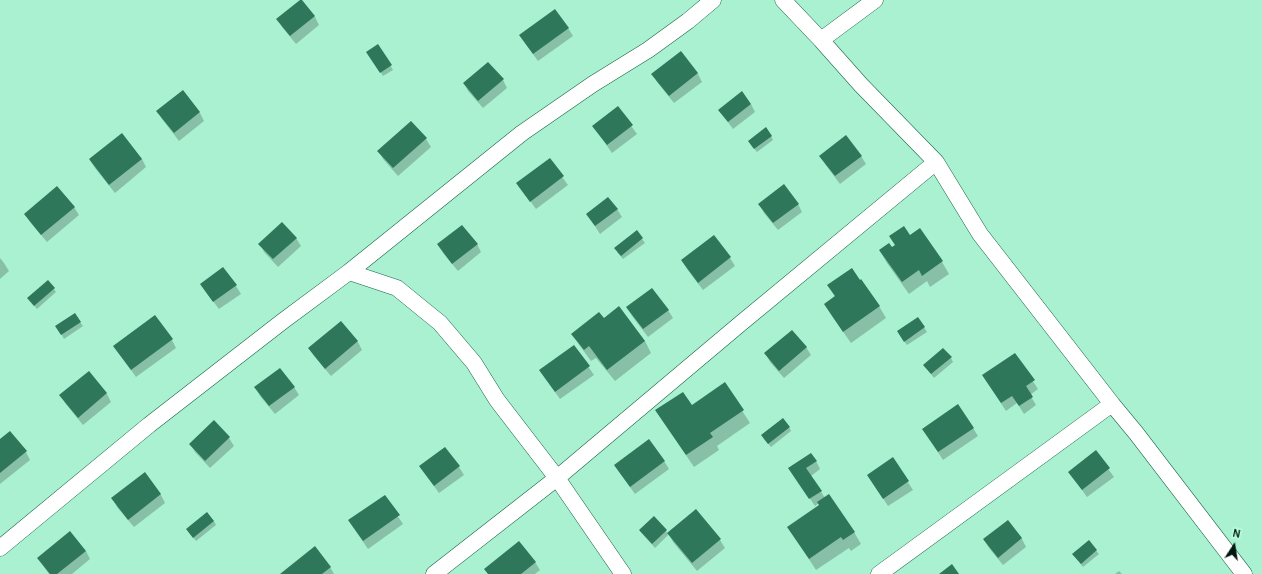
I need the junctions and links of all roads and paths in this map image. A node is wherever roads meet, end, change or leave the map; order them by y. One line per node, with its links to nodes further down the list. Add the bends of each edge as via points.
1 (713, 0): 6 (street, via 648,50 522,133)
2 (782, 0): 4 (street)
3 (875, 0): 4 (street)
4 (821, 40): 5 (street)
5 (936, 162): 7 (street, via 980,234); 8 (street)
6 (349, 272): 8 (street, via 397,288 440,323 474,363 497,400); 9 (street, via 149,425)
7 (1112, 404): 12 (street); 13 (street)
8 (557, 478): 10 (street); 11 (street)
9 (0, 548)
10 (434, 574)
11 (623, 574)
12 (879, 574)
13 (1244, 574)

